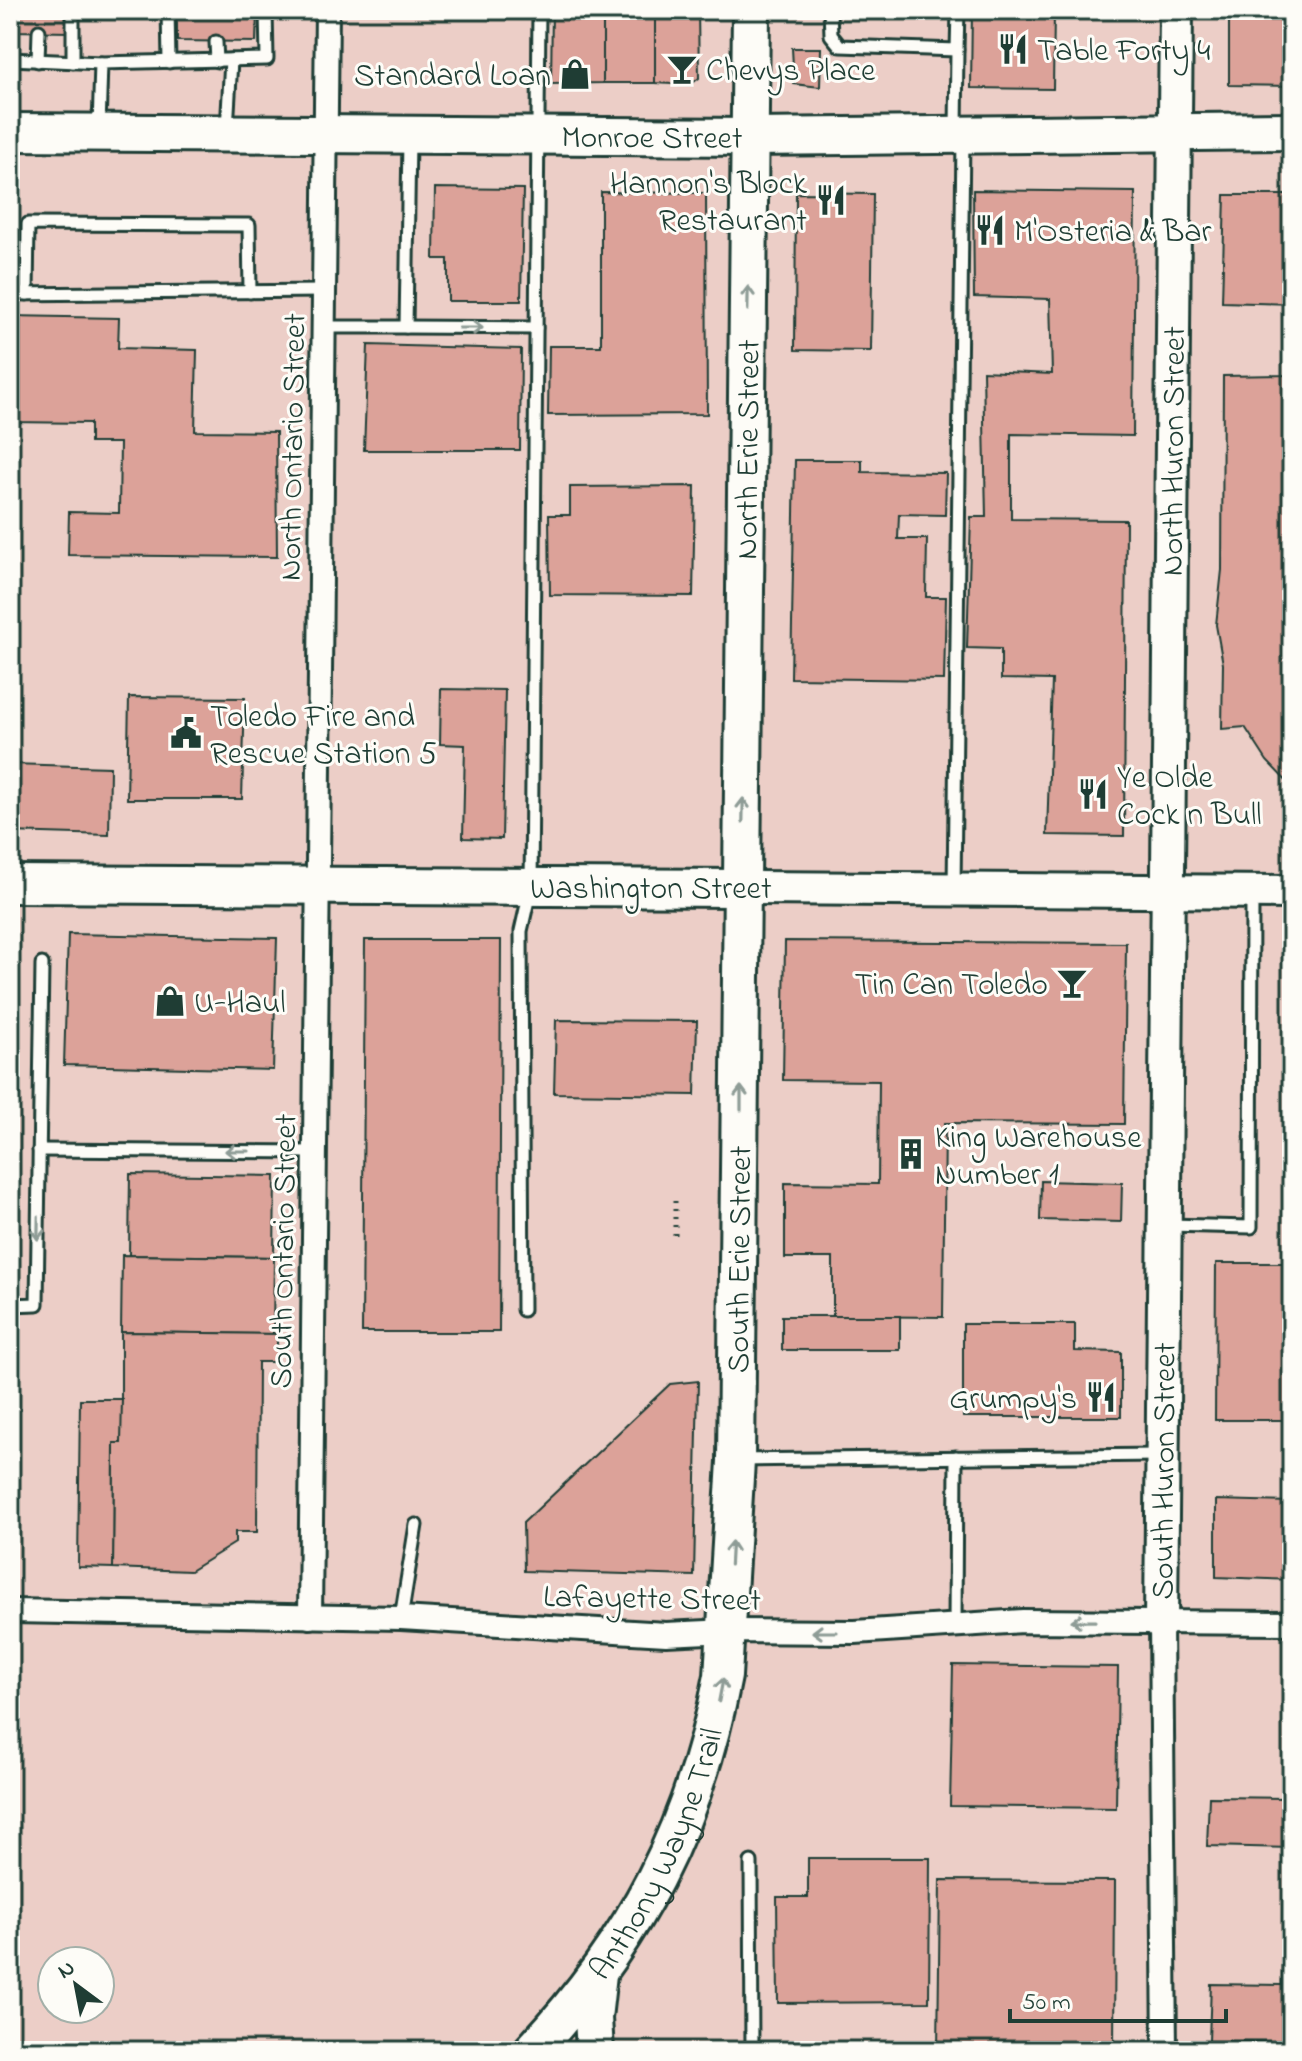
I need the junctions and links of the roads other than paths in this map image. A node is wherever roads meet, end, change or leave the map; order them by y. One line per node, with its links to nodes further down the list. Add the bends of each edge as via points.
1 (73, 10): 17 (lane)
2 (168, 10): 18 (lane)
3 (266, 10): 14 (lane, via 267,59)
4 (327, 10): 26 (street, North Ontario Street)
5 (539, 10): 28 (lane)
6 (751, 10): 29 (main road, North Erie Street)
7 (830, 10): 12 (lane, via 831,35 840,46)
8 (958, 10): 12 (lane)
9 (1176, 10): 22 (street, North Huron Street)
10 (39, 31): 15 (lane)
11 (216, 42): 16 (lane)
12 (957, 50): 24 (lane)
13 (10, 59): 15 (lane)
14 (231, 60): 16 (lane); 25 (lane)
15 (38, 61): 17 (lane)
16 (217, 61): 18 (lane)
17 (73, 62): 19 (lane)
18 (169, 62): 19 (lane)
19 (101, 63): 23 (lane)
20 (1292, 131): 22 (main road, Monroe Street)
21 (10, 132): 23 (main road, Monroe Street)
22 (1175, 132): 24 (main road, Monroe Street); 42 (street, North Huron Street)
23 (99, 133): 25 (main road, Monroe Street)
24 (959, 133): 29 (main road, Monroe Street); 41 (lane)
25 (226, 134): 26 (main road, Monroe Street)
26 (326, 135): 27 (main road, Monroe Street); 30 (street, North Ontario Street)
27 (409, 136): 28 (main road, Monroe Street); 35 (lane)
28 (538, 136): 29 (main road, Monroe Street); 36 (lane)
29 (749, 137): 40 (main road, North Erie Street, one-way to 29)
30 (325, 291): 31 (lane); 34 (street, North Ontario Street)
31 (250, 292): 33 (lane); 33 (lane, via 249,225 28,224)
32 (10, 294): 33 (lane)
33 (27, 294)
34 (323, 327): 35 (lane); 38 (street, North Ontario Street)
35 (406, 327): 36 (lane, one-way to 36)
36 (536, 328): 39 (lane)
37 (10, 884): 38 (main road, Washington Street)
38 (318, 885): 39 (main road, Washington Street); 47 (street, South Ontario Street)
39 (531, 887): 40 (main road, Washington Street); 50 (lane, via 521,931)
40 (743, 888): 41 (street, Washington Street); 53 (main road, South Erie Street, one-way to 40)
41 (954, 889): 42 (street, Washington Street)
42 (1170, 892): 43 (street, Washington Street); 48 (street, South Huron Street)
43 (1252, 892): 44 (street, Washington Street); 48 (lane, via 1251,1227)
44 (1292, 892)
45 (42, 964): 46 (lane)
46 (39, 1150): 47 (lane, one-way to 46); 49 (lane, one-way to 49, via 37,1304)
47 (315, 1152): 56 (street, South Ontario Street)
48 (1166, 1225): 51 (street, South Huron Street)
49 (10, 1305)
50 (523, 1310)
51 (1163, 1455): 52 (lane); 58 (street, South Huron Street)
52 (956, 1457): 53 (lane); 60 (lane)
53 (736, 1461): 61 (main road, South Erie Street, one-way to 53)
54 (416, 1525): 57 (lane)
55 (10, 1611): 56 (street, Lafayette Street)
56 (310, 1617): 57 (street, Lafayette Street)
57 (401, 1618): 61 (street, Lafayette Street, via 635,1633)
58 (1161, 1623): 59 (street, Lafayette Street); 60 (street, Lafayette Street, one-way to 60); 67 (street, South Huron Street)
59 (1292, 1623)
60 (955, 1625): 61 (street, Lafayette Street, one-way to 61, via 855,1632)
61 (728, 1631): 63 (main road, Anthony Wayne Trail, one-way to 61, via 655,1881 688,1805 717,1711)
62 (751, 1862): 66 (lane)
63 (598, 1974): 64 (main road, Anthony Wayne Trail); 65 (main road)
64 (532, 2051)
65 (595, 2051)
66 (752, 2051)
67 (1167, 2051)

